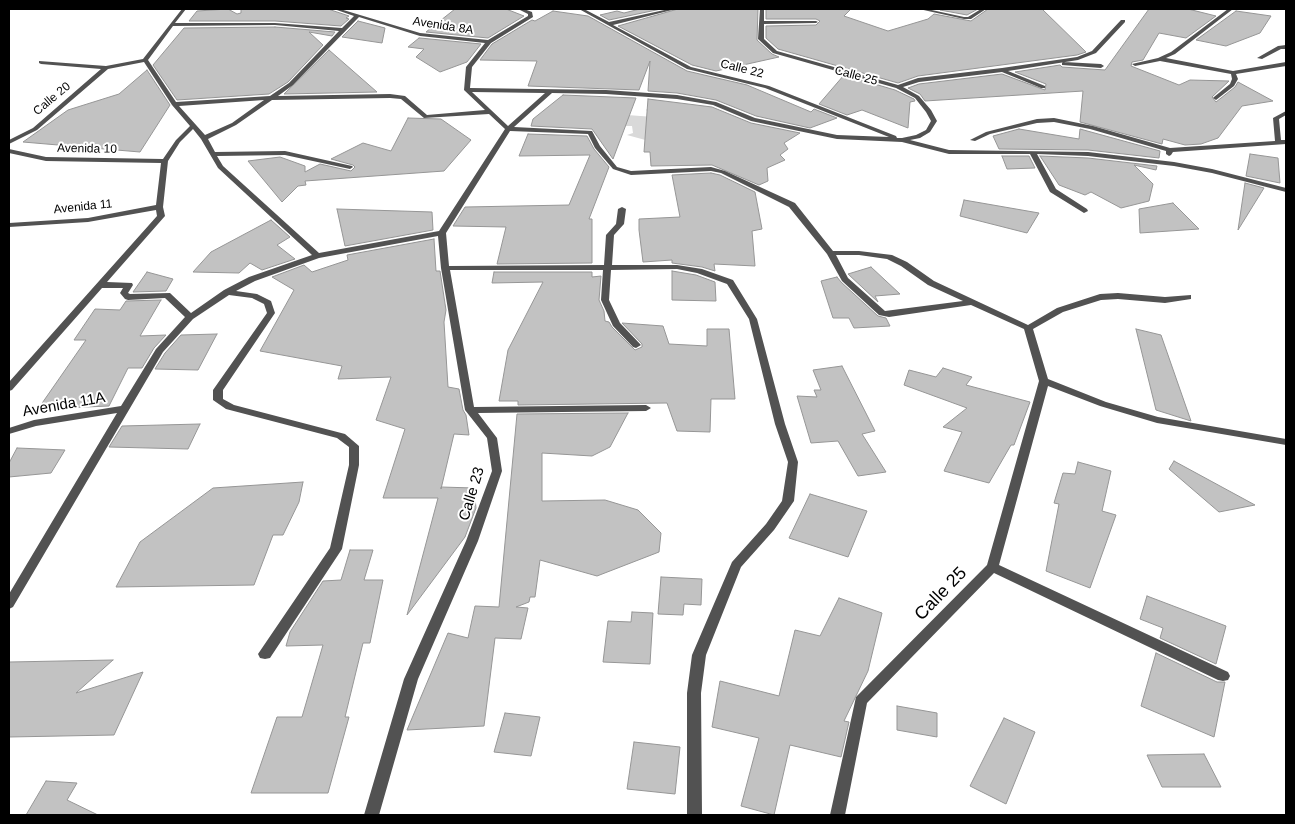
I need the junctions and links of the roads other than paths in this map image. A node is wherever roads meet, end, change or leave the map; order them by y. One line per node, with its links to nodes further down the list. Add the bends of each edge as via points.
1 (184, 9): 15 (street)
2 (336, 9): 10 (street, Avenida 8A)
3 (520, 9): 17 (street, via 531,17)
4 (582, 9): 14 (street, Calle 22)
5 (674, 9): 14 (street)
6 (762, 9): 13 (street, Calle 25)
7 (921, 9): 8 (street, via 964,18)
8 (984, 9)
9 (1231, 9): 20 (street, via 1173,53)
10 (357, 16): 16 (street); 17 (street, Avenida 8A, via 420,34)
11 (1123, 21): 23 (street, via 1094,52)
12 (816, 22): 13 (street)
13 (763, 23): 31 (street, Calle 25, via 761,39 774,52)
14 (609, 24): 42 (street, Calle 22, via 689,68 767,87)
15 (172, 26): 16 (street, via 275,24); 21 (street)
16 (342, 30): 34 (street, via 291,84)
17 (489, 42): 32 (street, via 469,67)
18 (1286, 47): 19 (street)
19 (1260, 58)
20 (1160, 59): 24 (street); 29 (street)
21 (145, 60): 27 (street); 36 (street)
22 (40, 62): 27 (street)
23 (1051, 63): 26 (street); 28 (street)
24 (1136, 64)
25 (1286, 64): 29 (street)
26 (1101, 66)
27 (106, 68): 44 (street, Calle 20, via 35,128)
28 (1002, 70): 30 (street); 31 (street, via 918,80)
29 (1234, 72): 35 (street, via 1232,85)
30 (1043, 87)
31 (898, 88): 42 (street, Calle 25, via 917,97 934,121 928,131 918,137)
32 (467, 90): 33 (street); 37 (street)
33 (551, 91): 40 (street); 42 (street, via 677,97 714,103 753,120 794,130 837,137)
34 (269, 98): 36 (street); 37 (street, via 398,96 426,118); 41 (street, via 234,124)
35 (1216, 98)
36 (174, 104): 39 (street)
37 (489, 112): 40 (street)
38 (1286, 112): 45 (street, via 1276,118)
39 (192, 127): 41 (street); 51 (street, via 178,141)
40 (508, 129): 59 (street); 60 (street, via 590,132 597,147 615,168 631,173 711,169 723,172 792,205)
41 (204, 138): 50 (street)
42 (902, 140): 49 (street, via 948,152)
43 (973, 140): 47 (street, via 988,133 1054,120)
44 (9, 142)
45 (1278, 142): 46 (street); 47 (street)
46 (1286, 142)
47 (1170, 150): 52 (street, via 1169,157)
48 (9, 151): 51 (street, Avenida 10, via 46,160)
49 (1032, 152): 52 (street, via 1088,154); 57 (street, via 1053,190)
50 (213, 154): 53 (street, via 285,153); 61 (street, via 220,167)
51 (165, 162): 55 (street)
52 (1174, 164): 54 (street)
53 (350, 167)
54 (1286, 190)
55 (159, 208): 58 (street, Avenida 11, via 88,220); 64 (street, via 161,216)
56 (622, 209): 62 (street, via 620,224 610,236)
57 (1084, 211)
58 (9, 225)
59 (442, 232): 61 (street); 63 (street, Calle 23)
60 (831, 253): 67 (street, via 888,257 931,283); 67 (street, via 845,279 882,313)
61 (317, 256): 65 (street, via 252,279)
62 (607, 267): 63 (street); 70 (street, via 605,300 616,324); 83 (street, via 677,267 730,282 753,320 793,462 788,501 770,528 736,565 699,655 694,693)
63 (445, 268): 75 (street, Calle 23)
64 (99, 285): 68 (street, via 130,285 124,293 128,297 167,295); 72 (street)
65 (227, 292): 68 (street); 80 (street, via 254,296 268,303 271,314 218,390 218,400 230,407 341,436 354,446 354,465 336,549)
66 (1188, 297): 69 (street, via 1165,300 1100,297 1060,310)
67 (975, 302): 69 (street)
68 (190, 317): 74 (street, via 159,351)
69 (1028, 328): 71 (street)
70 (636, 345)
71 (1044, 381): 77 (street, via 1157,420); 78 (street, Calle 25)
72 (9, 388)
73 (646, 408): 75 (street)
74 (124, 409): 76 (street, Avenida 11A, via 34,423); 79 (street)
75 (470, 410): 82 (street, Calle 23, via 492,438 497,471 472,541 410,679)
76 (9, 432)
77 (1286, 442)
78 (992, 567): 81 (street); 84 (street, Calle 25, via 861,701)
79 (9, 604)
80 (265, 654)
81 (1222, 676)
82 (372, 815)
83 (695, 815)
84 (837, 815)

